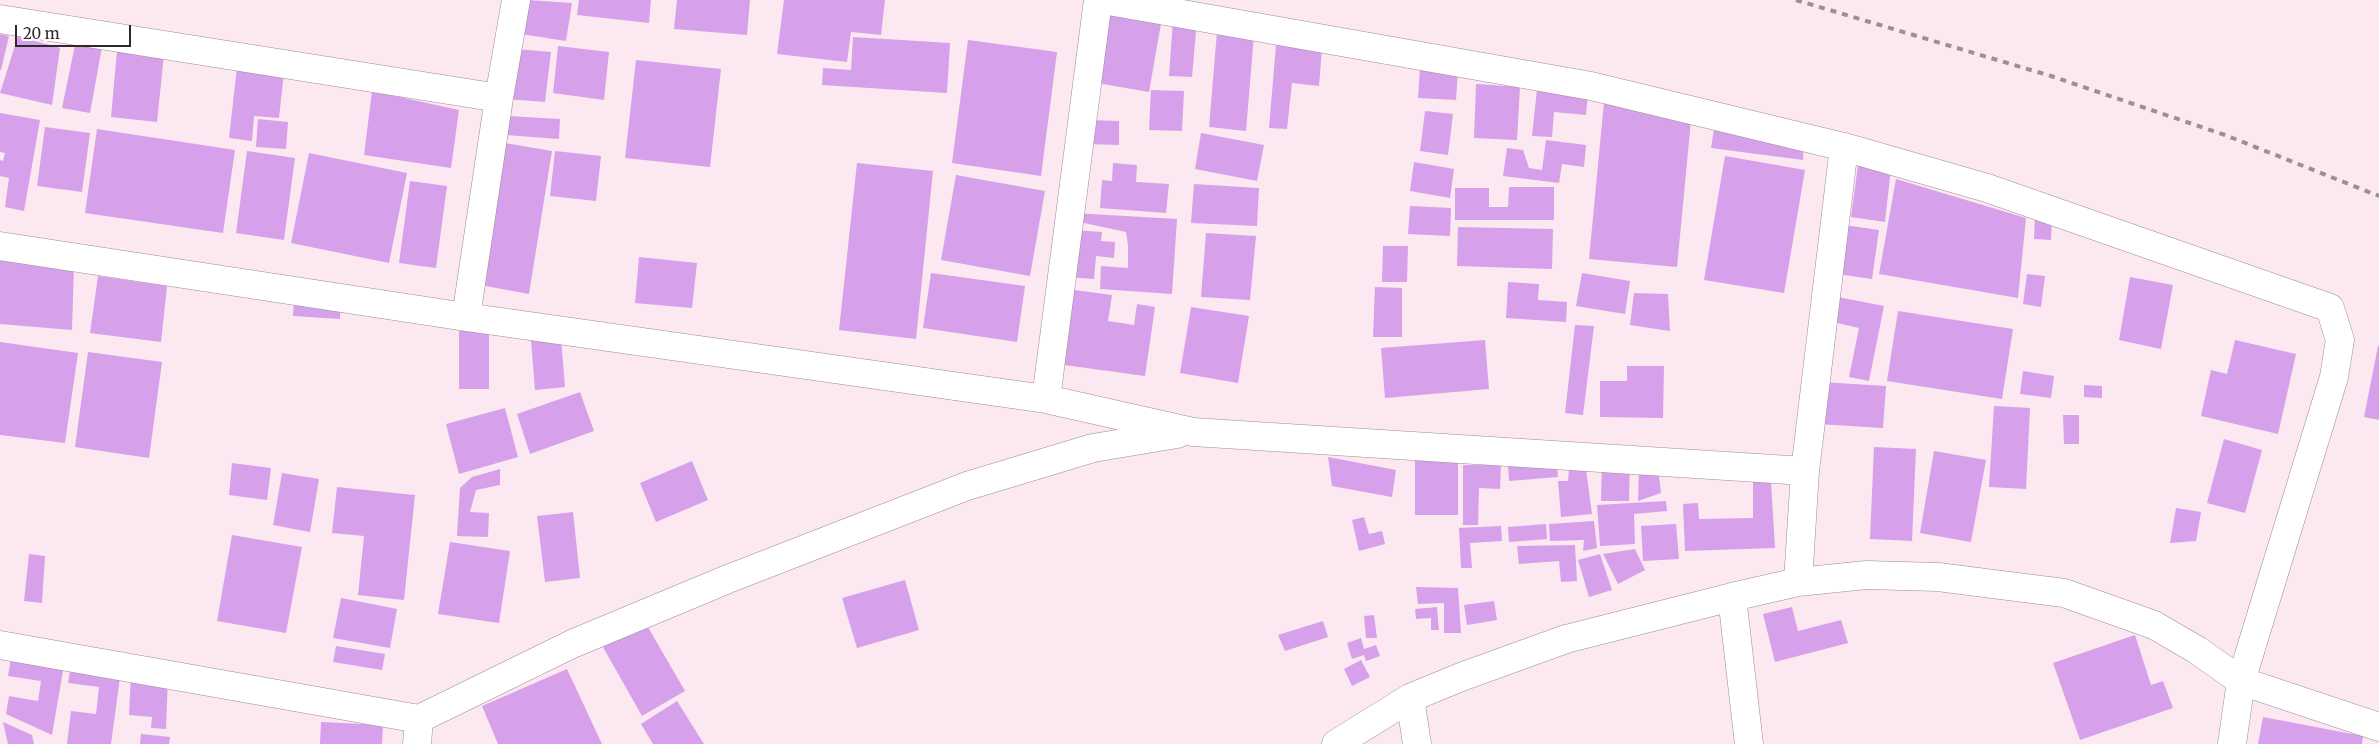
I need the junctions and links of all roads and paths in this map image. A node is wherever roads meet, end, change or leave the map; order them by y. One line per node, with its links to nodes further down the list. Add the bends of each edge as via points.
1 (516, 0): 5 (street)
2 (1098, 0): 9 (street)
3 (1103, 0): 6 (street, via 1591,86)
4 (0, 19): 5 (street)
5 (498, 98): 8 (street)
6 (1844, 147): 11 (street); 15 (street, via 1986,188 2330,308 2340,340 2334,377)
7 (0, 246): 8 (street)
8 (466, 317): 9 (street)
9 (1046, 399): 10 (street)
10 (1193, 432): 11 (street); 18 (street, via 1093,448 967,486 572,644)
11 (1805, 471): 12 (street)
12 (1798, 582): 13 (street); 15 (street, via 1866,575 1938,577 2064,593 2154,625 2198,650)
13 (1732, 597): 16 (street, via 1566,639); 21 (street)
14 (0, 646): 18 (street)
15 (2241, 682): 17 (street); 22 (street)
16 (1410, 698): 19 (street); 20 (street)
17 (2379, 727)
18 (418, 732)
19 (1336, 744)
20 (1417, 744)
21 (1749, 744)
22 (2232, 744)

